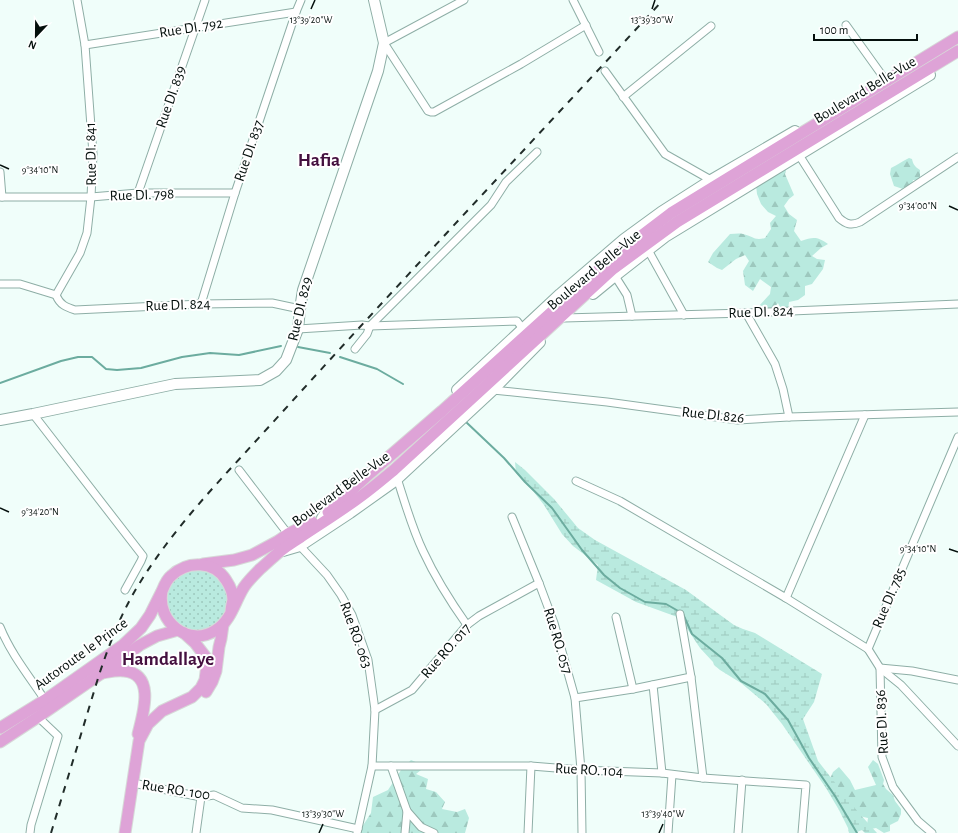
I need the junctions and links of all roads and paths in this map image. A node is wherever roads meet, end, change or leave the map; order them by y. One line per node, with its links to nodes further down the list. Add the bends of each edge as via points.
1 (77, 0): 15 (street, Rue DI. 841)
2 (205, 0): 11 (street, Rue DI. 839)
3 (301, 0): 7 (street, Rue DI. 837)
4 (374, 0): 14 (street)
5 (464, 0): 14 (street)
6 (574, 0): 8 (street)
7 (296, 12): 11 (street, Rue DI. 792); 28 (street, Rue DI. 837)
8 (586, 25): 14 (street, via 434,112 428,111); 17 (street)
9 (846, 25): 20 (street)
10 (711, 26): 21 (street)
11 (195, 27): 15 (street, Rue DI. 792); 27 (street, Rue DI. 839)
12 (958, 32): 20 (street, Boulevard Belle-Vue)
13 (958, 37): 57 (main road, Boulevard Belle-Vue, via 671,213 608,261)
14 (384, 43): 37 (street, Rue DI. 829, via 378,71 303,290)
15 (85, 45): 30 (street, Rue DI. 841, via 93,154)
16 (958, 51): 60 (main road, Boulevard Belle-Vue, via 677,222 613,269 394,470 357,500)
17 (599, 52)
18 (958, 57): 23 (street, Boulevard Belle-Vue)
19 (606, 71): 21 (street)
20 (884, 78): 26 (street, Boulevard Belle-Vue)
21 (623, 97): 26 (street, via 665,154)
22 (537, 152): 42 (street, via 506,182 491,205)
23 (799, 155): 24 (street, via 839,218 848,224 860,222); 31 (street, Boulevard Belle-Vue)
24 (958, 157)
25 (0, 172): 29 (street)
26 (711, 180): 44 (street, Boulevard Belle-Vue, via 624,239)
27 (138, 193): 28 (street, Rue DI. 798); 30 (street, Rue DI. 798)
28 (235, 193): 35 (street, Rue DI. 837)
29 (1, 197): 30 (street, Rue DI. 798)
30 (91, 197): 34 (street, Rue DI. 841, via 87,233 80,253)
31 (648, 250): 32 (street, Boulevard Belle-Vue); 39 (street)
32 (615, 276): 40 (street, via 627,295); 41 (street, Boulevard Belle-Vue)
33 (0, 284): 34 (street, Rue DI. 824, via 20,284)
34 (57, 298): 35 (street, Rue DI. 824, via 64,306 75,310)
35 (201, 304): 37 (street, Rue DI. 824, via 272,302)
36 (958, 304): 38 (street, Rue DI. 824)
37 (300, 309): 43 (street, Rue DI. 829)
38 (746, 313): 39 (street, Rue DI. 824); 50 (street, via 775,364)
39 (684, 315): 40 (street, Rue DI. 824)
40 (632, 316): 41 (street, Rue DI. 824)
41 (564, 318): 46 (street, Boulevard Belle-Vue)
42 (370, 326): 43 (street); 44 (street, via 517,321); 45 (street)
43 (298, 329): 48 (street, Rue DI. 829, via 286,360 276,371 260,380 175,384)
44 (522, 329): 57 (street, Boulevard Belle-Vue, via 396,447 339,493)
45 (355, 349)
46 (493, 390): 50 (street, Rue DI.826, via 738,420); 54 (street, Boulevard Belle-Vue)
47 (958, 412): 49 (street, Rue DI.826)
48 (33, 414): 51 (street, Rue DI. 829); 64 (street, via 142,556)
49 (865, 415): 50 (street, Rue DI.826); 65 (street)
50 (789, 417)
51 (0, 420)
52 (958, 437): 73 (street, Rue DI. 785)
53 (238, 470): 58 (street)
54 (397, 478): 59 (street, Boulevard Belle-Vue); 70 (street, via 423,551 444,592)
55 (576, 481): 65 (street, via 620,501)
56 (512, 517): 62 (street, Rue RO. 057)
57 (322, 518): 58 (main road, Boulevard Belle-Vue)
58 (288, 534): 61 (main road, Boulevard Belle-Vue, via 252,555)
59 (300, 546): 60 (street, Boulevard Belle-Vue); 82 (street, Rue RO. 063, via 327,575 352,615 368,660)
60 (279, 552): 66 (main road, Boulevard Belle-Vue, via 258,570 245,586)
61 (200, 564): 63 (main road, via 188,565 177,570 168,578); 66 (main road, via 213,568 230,586 233,599)
62 (539, 583): 70 (street, Rue RO. 017); 80 (street, Rue RO. 057, via 554,623)
63 (163, 589): 72 (main road, via 163,612 169,622); 81 (main road, Autoroute le Prince, via 141,628)
64 (125, 590)
65 (786, 598): 73 (street)
66 (231, 612): 69 (main road)
67 (680, 614): 76 (street)
68 (616, 617): 79 (street)
69 (223, 625): 72 (main road, via 204,635 191,635); 87 (main road, via 216,671 208,691 196,701 156,724)
70 (467, 625): 82 (street, Rue RO. 017, via 412,690)
71 (0, 627): 81 (street, via 16,657)
72 (181, 631): 75 (main road, Autoroute le Prince, via 157,636 140,644); 87 (main road, via 205,656 205,680 192,697 162,710 148,724 139,741)
73 (868, 649): 74 (street)
74 (880, 668): 77 (street); 86 (street, via 901,684); 110 (street, Rue DI. 836, via 882,757 893,787 918,821)
75 (100, 674): 83 (main road, Autoroute le Prince); 87 (main road, via 114,671 131,673 141,680 144,687 145,699 136,742)
76 (691, 677): 78 (street); 94 (street)
77 (958, 680)
78 (653, 685): 79 (street); 92 (street)
79 (633, 689): 80 (street)
80 (575, 698): 91 (street, Rue RO. 057)
81 (45, 700): 84 (main road, Autoroute le Prince)
82 (375, 710): 88 (street, Rue RO. 063)
83 (38, 717): 85 (main road, Autoroute le Prince); 100 (street, via 58,736)
84 (0, 728)
85 (0, 742)
86 (958, 746)
87 (136, 764): 96 (main road)
88 (372, 766): 89 (street, Rue RO. 104); 99 (street, Rue RO. 063)
89 (391, 766): 90 (street, Rue RO. 104); 98 (street)
90 (531, 766): 91 (street, Rue RO. 104); 105 (street)
91 (581, 770): 92 (street, Rue RO. 104); 106 (street, Rue RO. 057)
92 (662, 773): 93 (street, Rue RO. 104)
93 (672, 775): 94 (street, Rue RO. 104); 107 (street)
94 (703, 778): 95 (street, Rue RO. 104)
95 (742, 780): 108 (street); 109 (street, Rue RO. 104, via 806,785)
96 (133, 783): 97 (street, Rue RO. 100); 101 (main road)
97 (201, 797): 99 (street, Rue RO. 100, via 214,796 242,808 272,810); 102 (street)
98 (407, 811): 103 (street); 104 (street, via 421,827)
99 (358, 831)
100 (30, 833)
101 (126, 833)
102 (196, 833)
103 (405, 833)
104 (434, 833)
105 (528, 833)
106 (582, 833)
107 (668, 833)
108 (738, 833)
109 (802, 833)
110 (932, 833)

